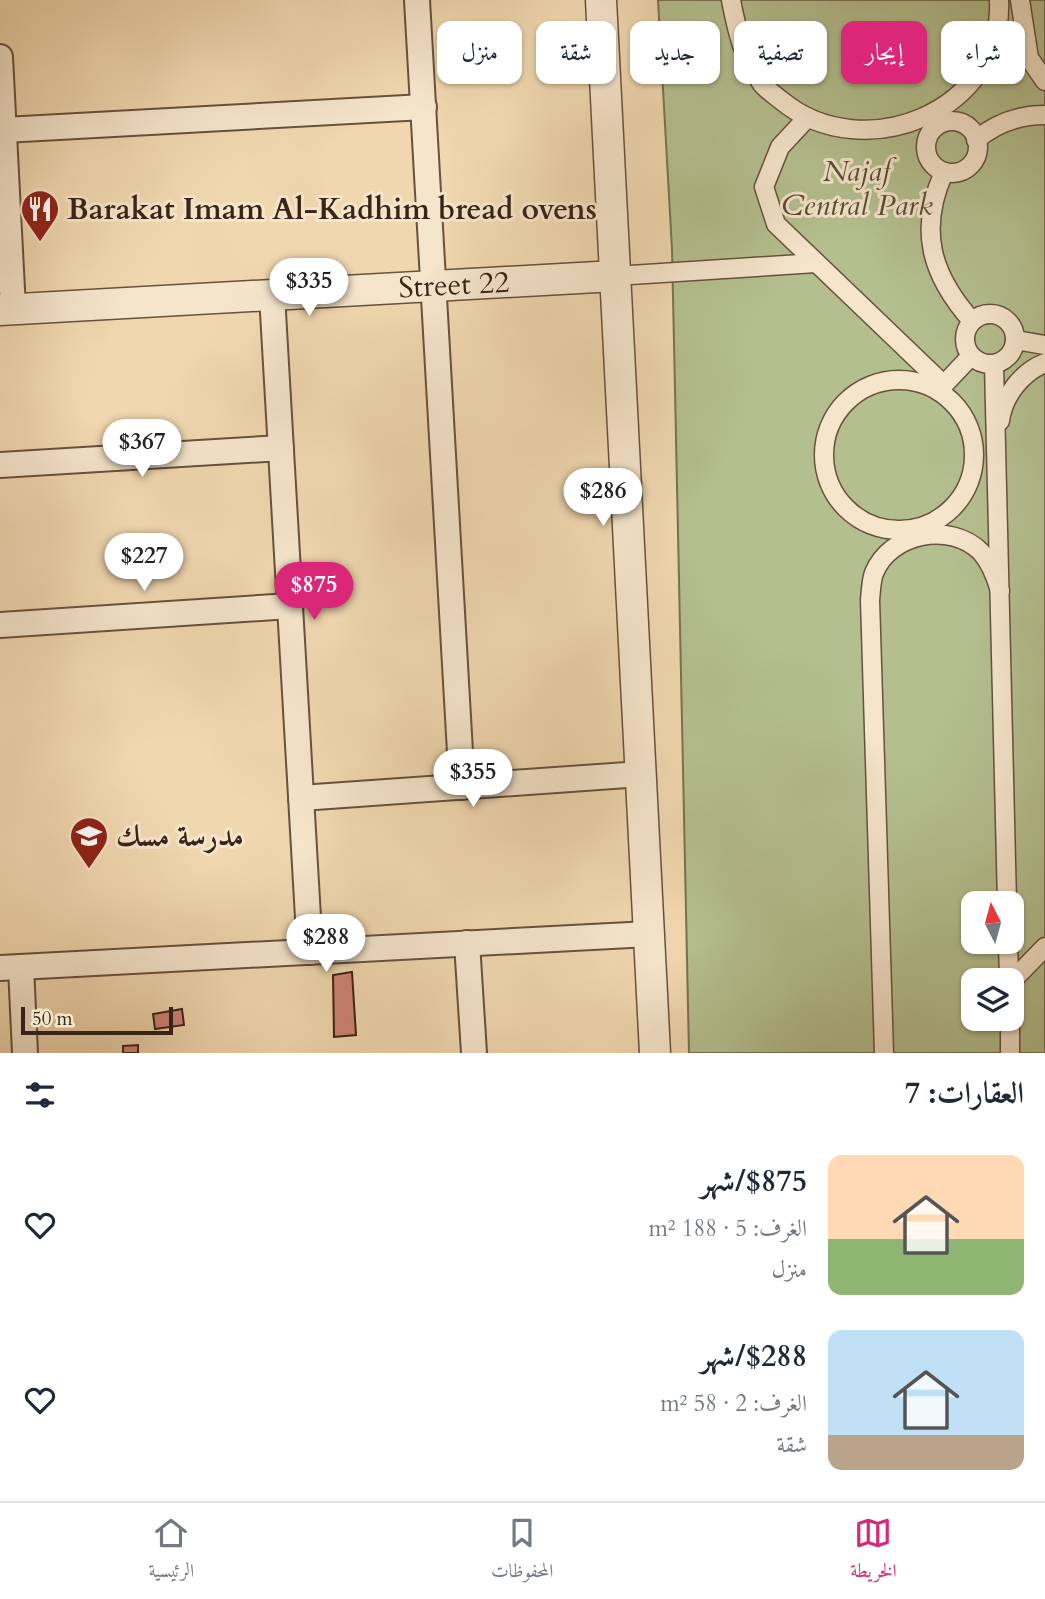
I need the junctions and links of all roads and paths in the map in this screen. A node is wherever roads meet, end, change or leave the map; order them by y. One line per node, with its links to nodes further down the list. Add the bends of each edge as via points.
1 (418, 0): 8 (street)
2 (601, 0): 16 (street)
3 (731, 0): 10 (street, via 739,45 763,85)
4 (999, 0): 11 (street, via 989,52 966,87)
5 (1020, 0): 7 (street, via 1029,58)
6 (0, 57): 12 (street)
7 (1045, 81)
8 (424, 107): 12 (street); 17 (street)
9 (1045, 115): 13 (street, via 992,126)
10 (807, 118): 11 (street, via 843,130 890,130); 15 (street, via 780,147 764,187 776,224)
11 (936, 119): 13 (street, via 963,124); 14 (street, via 926,154)
12 (4, 130): 19 (street)
13 (976, 139): 14 (street, via 977,152 969,166)
14 (944, 172): 20 (street, via 930,216 931,253 945,288)
15 (816, 263): 16 (street); 26 (street)
16 (615, 276): 17 (street, Street 22); 34 (street)
17 (434, 286): 18 (street, Street 22); 35 (street)
18 (272, 295): 19 (street, Street 22); 27 (street)
19 (6, 310)
20 (972, 321): 21 (street, via 981,315 998,315 1011,325); 23 (street, via 964,341)
21 (1015, 341): 22 (street); 25 (street, via 1009,356)
22 (1045, 345)
23 (971, 356): 25 (street); 26 (street)
24 (1045, 363): 28 (street, via 1013,386 1001,414)
25 (994, 364): 28 (street)
26 (941, 388): 30 (street, via 970,430 974,455 970,480 958,502); 30 (street, via 889,380 866,387 846,401 824,444 824,468 832,491 847,510 867,523)
27 (281, 448): 29 (street); 32 (street)
28 (996, 456): 31 (street)
29 (0, 465)
30 (917, 532): 31 (street, via 961,540 980,551 994,571); 48 (street, via 883,557 873,575 870,600)
31 (1000, 591): 37 (street)
32 (290, 606): 33 (street); 36 (street)
33 (0, 625)
34 (641, 774): 35 (street); 38 (street)
35 (462, 787): 36 (street)
36 (301, 798): 41 (street)
37 (1007, 891)
38 (649, 934): 39 (street); 47 (street)
39 (467, 943): 41 (street); 46 (street)
40 (1045, 947): 43 (street)
41 (310, 951): 42 (street)
42 (10, 968): 45 (street)
43 (1023, 968)
44 (1010, 1031): 49 (street)
45 (25, 1053)
46 (474, 1053)
47 (655, 1053)
48 (884, 1053)
49 (1010, 1053)

